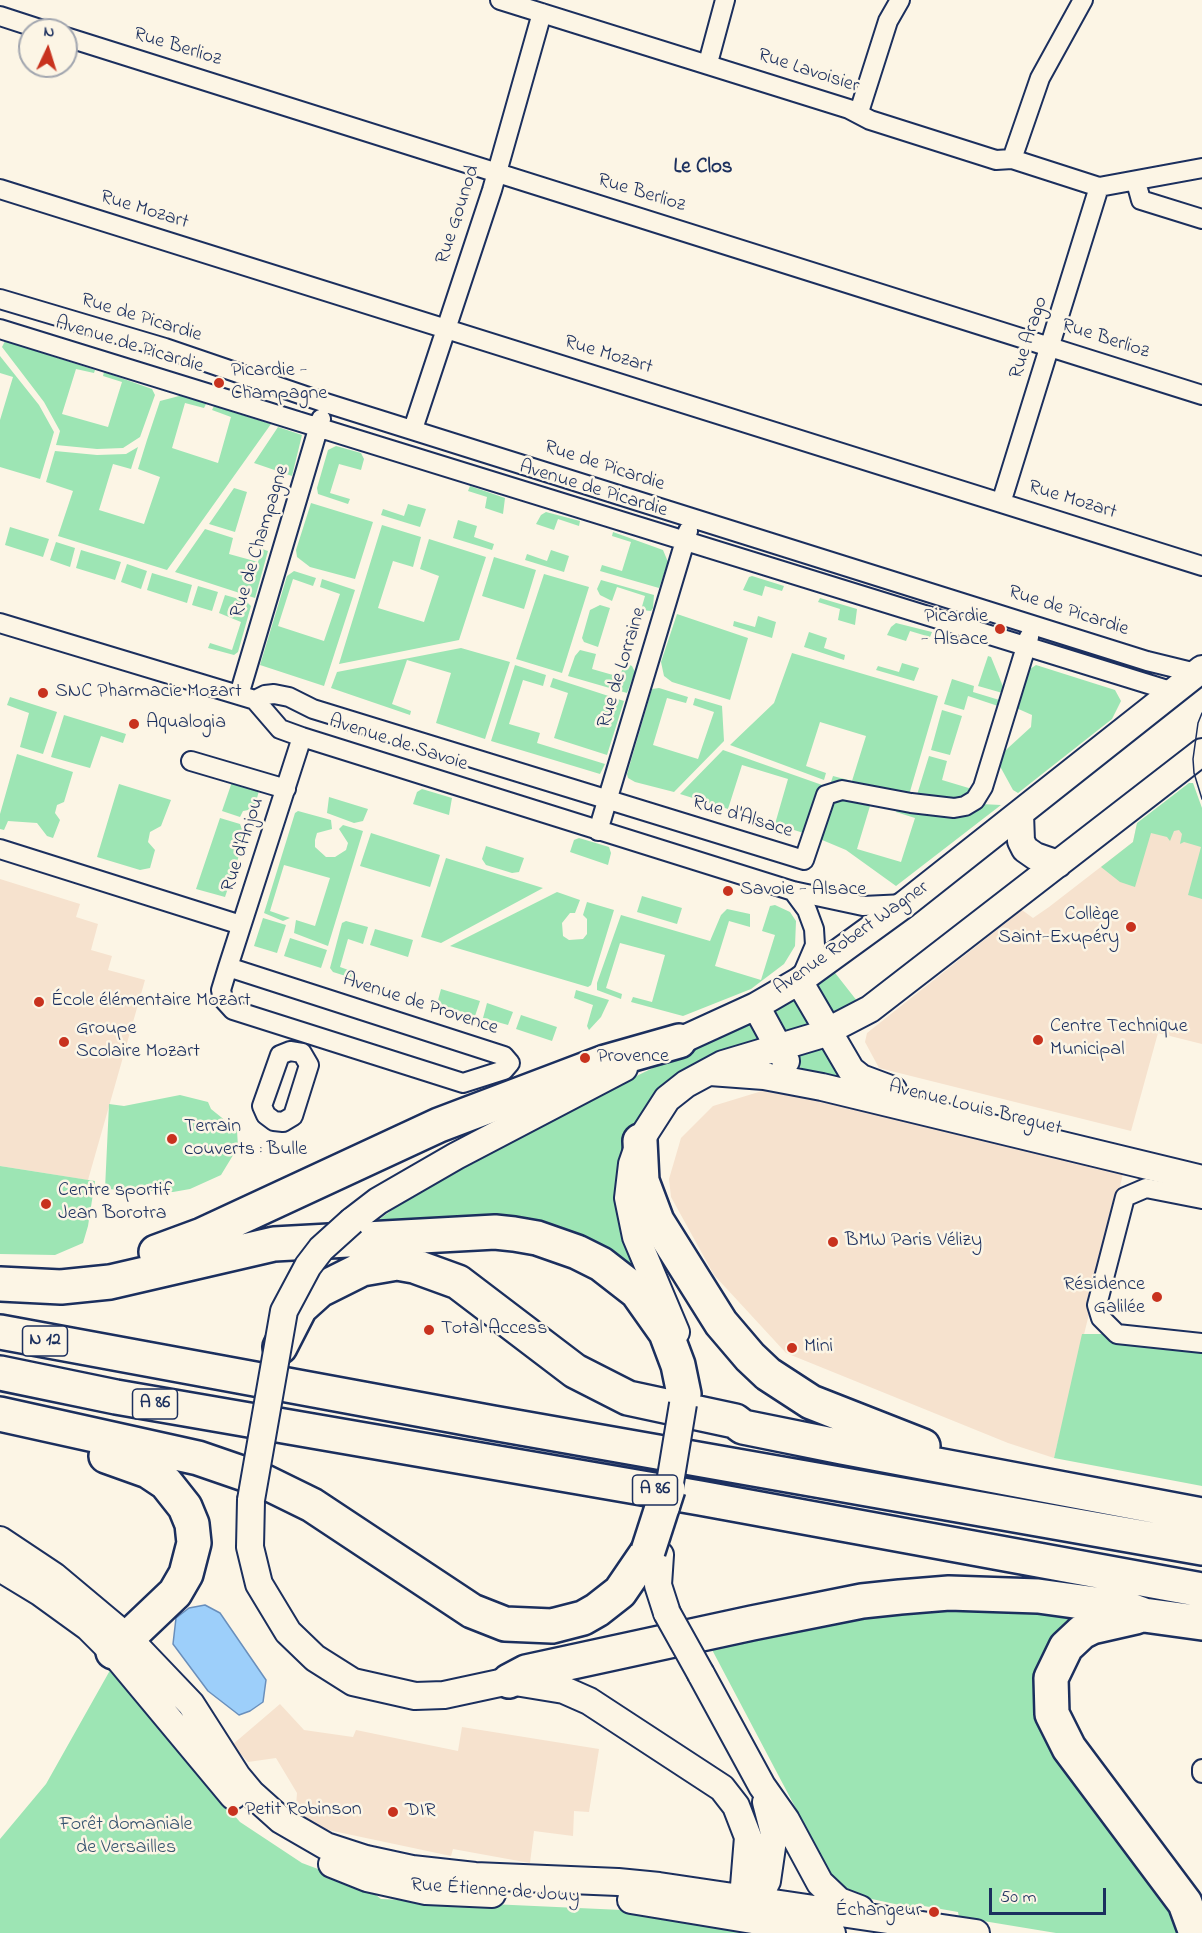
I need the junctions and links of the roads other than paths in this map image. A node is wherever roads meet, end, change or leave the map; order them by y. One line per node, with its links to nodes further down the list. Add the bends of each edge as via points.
1 (500, 0): 5 (street, Rue Lavoisier)
2 (725, 0): 9 (street)
3 (900, 0): 10 (street, via 888,21)
4 (1083, 0): 11 (street, via 1040,78)
5 (542, 13): 9 (street, Rue Lavoisier); 13 (street, Rue Gounod)
6 (0, 16): 7 (street)
7 (18, 22)
8 (78, 41): 13 (street, Rue Berlioz)
9 (708, 63): 10 (street, Rue Lavoisier)
10 (859, 112): 11 (street, Rue Lavoisier, via 870,120 996,160)
11 (1012, 159): 15 (street, Rue Lavoisier)
12 (1202, 168): 14 (street)
13 (497, 173): 19 (street, Rue Gounod); 21 (street, Rue Berlioz)
14 (1136, 182): 15 (street); 17 (street, via 1141,200)
15 (1099, 187): 21 (street, Rue Arago)
16 (0, 189): 19 (street, Rue Mozart)
17 (1202, 219)
18 (0, 299): 23 (street, Rue de Picardie, via 165,348)
19 (444, 328): 25 (street, Rue Gounod); 26 (street, Rue Mozart)
20 (0, 329): 24 (street, Avenue de Picardie)
21 (1051, 346): 22 (street, Rue Berlioz); 26 (street, Rue Arago)
22 (1202, 395)
23 (326, 403): 24 (street, Rue de Champagne); 25 (street, Rue de Picardie)
24 (319, 428): 28 (street, Avenue de Picardie); 35 (street, Rue de Champagne)
25 (413, 429): 27 (street, Rue de Picardie)
26 (1001, 503): 29 (street, Rue Mozart)
27 (692, 518): 28 (street, Rue de Lorraine); 31 (street, Rue de Picardie)
28 (684, 542): 32 (street, Avenue de Picardie); 42 (street, Rue de Lorraine)
29 (1202, 566)
30 (0, 623): 35 (street)
31 (1033, 624): 32 (street, Rue d'Alsace); 33 (street, Rue de Picardie, via 1147,661)
32 (1026, 648): 34 (street, Avenue de Picardie); 42 (street, Rue d'Alsace, via 983,787 975,800 965,806 911,803 842,790 826,795 804,860)
33 (1199, 671): 34 (main road, Avenue Robert Wagner)
34 (1174, 692): 43 (main road, Avenue Robert Wagner)
35 (247, 698): 36 (street, Rue d'Alsace, via 274,694); 37 (street, Avenue de Savoie)
36 (313, 709): 37 (street, Rue d'Alsace, via 283,707); 42 (street, Rue d'Alsace)
37 (269, 717): 38 (street, Avenue de Savoie, via 280,729)
38 (303, 737): 41 (street, Rue d'Anjou); 44 (street, Avenue de Savoie)
39 (1202, 752): 47 (main road)
40 (191, 761): 41 (street)
41 (286, 789): 51 (street, Rue d'Anjou)
42 (607, 800): 44 (street, Rue de Lorraine)
43 (1020, 814): 45 (main road, Avenue Robert Wagner); 47 (main road, via 1025,849)
44 (598, 831): 48 (street, Avenue de Savoie)
45 (985, 841): 49 (main road, via 1005,848 1016,858); 50 (main road, Avenue Robert Wagner)
46 (0, 849): 51 (street)
47 (1058, 864): 49 (main road)
48 (793, 891): 50 (street, Avenue de Savoie, via 863,906); 53 (street, via 807,910 814,929 815,945)
49 (1024, 891): 55 (main road)
50 (905, 904): 53 (main road, Avenue Robert Wagner)
51 (241, 925): 52 (street, Rue d'Anjou)
52 (228, 967): 56 (street, Avenue de Provence, via 221,990 233,1010); 56 (street, Avenue de Provence, via 504,1056 510,1063 504,1070 463,1083)
53 (799, 981): 54 (main road, Avenue Robert Wagner); 57 (main road, Avenue Louis Breguet)
54 (756, 1006): 58 (main road, Avenue Robert Wagner); 59 (main road)
55 (853, 1019): 57 (main road); 62 (main road)
56 (302, 1032): 60 (street)
57 (828, 1032): 59 (main road); 62 (main road, Avenue Louis Breguet, via 851,1070)
58 (679, 1041): 68 (highway, via 605,1062 439,1125 162,1251 73,1267); 74 (main road, Avenue Robert Wagner, bridge, via 456,1156 378,1201 352,1221 321,1249 290,1296 278,1330)
59 (779, 1048): 61 (main road, via 741,1057); 63 (main road, via 791,1068)
60 (296, 1051)
61 (706, 1072): 63 (main road, Avenue Louis Breguet, via 764,1076); 64 (main road, via 667,1099)
62 (861, 1078): 65 (main road, Avenue Louis Breguet, via 898,1091)
63 (822, 1087): 66 (main road, Avenue Louis Breguet)
64 (640, 1142): 76 (main road, via 629,1181 630,1211 636,1237 679,1342); 78 (highway, via 642,1181 657,1221 722,1323 768,1374 789,1390 842,1416)
65 (1202, 1163)
66 (1202, 1179)
67 (1202, 1199): 72 (street, via 1146,1188 1125,1197 1097,1305 1101,1318 1117,1334)
68 (0, 1268)
69 (0, 1284): 76 (highway, via 62,1287 110,1282 274,1244 514,1234 577,1252 601,1264 637,1292 666,1333 678,1365)
70 (0, 1309): 73 (highway, via 72,1330)
71 (0, 1332): 73 (highway, N 12)
72 (1202, 1343)
73 (90, 1348): 82 (highway, A 86)
74 (275, 1360): 78 (highway, bridge, via 293,1319 320,1290 345,1276 397,1263 458,1282 575,1371 628,1398 735,1421 743,1427); 89 (main road, Avenue Robert Wagner, bridge, via 251,1500 250,1547 259,1584 288,1632 315,1658 353,1682 414,1696 444,1695)
75 (0, 1373): 85 (highway, A 86, via 127,1399)
76 (684, 1399): 79 (main road, bridge)
77 (9, 1417): 83 (highway, via 198,1458 282,1488 472,1611 505,1624 552,1626 597,1611 620,1592); 88 (highway, via 35,1433 148,1471 166,1483 185,1508 194,1543 186,1574 175,1593)
78 (1006, 1476): 80 (highway)
79 (668, 1489): 83 (highway, bridge)
80 (1202, 1515)
81 (0, 1540): 88 (main road, via 54,1576)
82 (1202, 1548)
83 (654, 1553): 90 (main road, bridge, via 667,1613)
84 (0, 1568): 88 (main road)
85 (1202, 1590)
86 (1144, 1615): 87 (highway); 89 (highway, via 1125,1608 1038,1596 949,1593 900,1597 833,1606 526,1672); 97 (highway, via 1105,1622 1074,1639 1054,1667 1050,1703 1069,1748 1185,1903)
87 (1202, 1623)
88 (121, 1645): 91 (main road, via 191,1704 252,1794 281,1820 326,1846 412,1869 475,1876 618,1882); 92 (main road, Rue Étienne de Jouy, via 157,1702 243,1807 314,1857 356,1874 426,1891 639,1900)
89 (509, 1682): 91 (main road, Avenue Robert Wagner, via 550,1687 583,1698 722,1788 736,1806 748,1837 744,1886)
90 (762, 1786): 91 (main road, via 772,1821 773,1845 767,1881); 93 (main road, via 786,1820 820,1883 839,1901 876,1912)
91 (749, 1899): 92 (main road); 93 (main road); 94 (main road)
92 (723, 1915): 94 (main road, Rue Étienne de Jouy)
93 (885, 1919): 96 (main road)
94 (767, 1923): 95 (main road, Rue Étienne de Jouy)
95 (832, 1933)
96 (976, 1933)
97 (1196, 1933)

